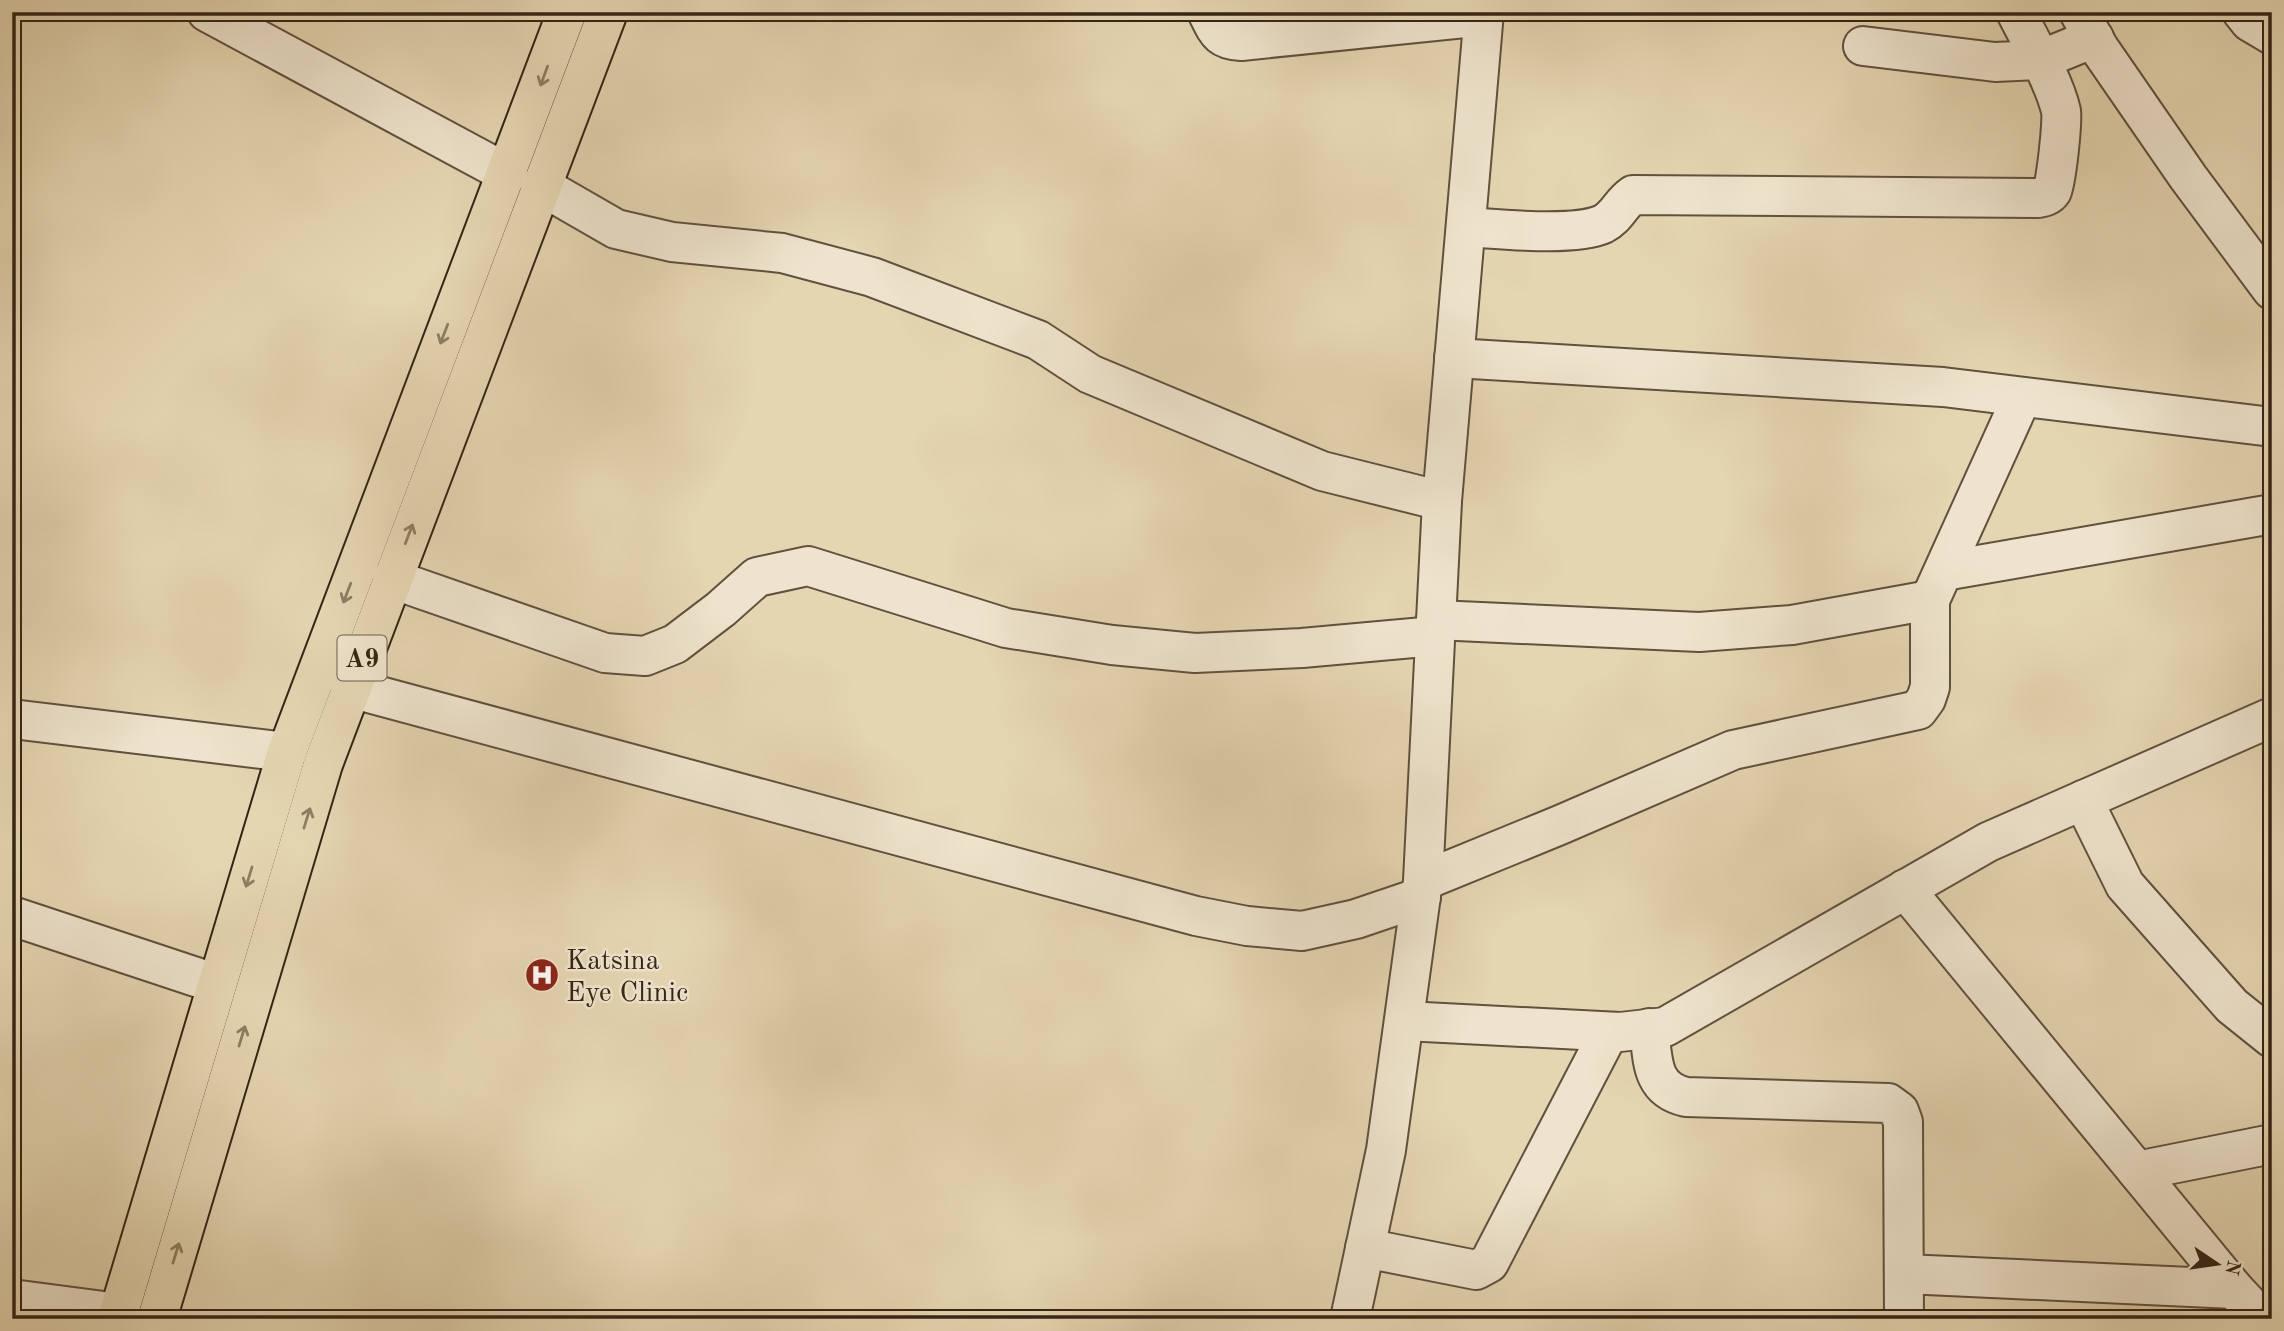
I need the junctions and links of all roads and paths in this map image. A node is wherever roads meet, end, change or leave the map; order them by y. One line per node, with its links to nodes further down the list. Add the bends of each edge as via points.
1 (207, 12): 12 (street)
2 (567, 12): 12 (highway, A9, one-way to 12)
3 (608, 12): 13 (highway, A9)
4 (1207, 12): 7 (street, via 1220,36 1229,41)
5 (2016, 12): 11 (street)
6 (2242, 12): 9 (street)
7 (1484, 14): 14 (street)
8 (2087, 25): 11 (street); 16 (street, via 2188,177)
9 (2272, 35)
10 (1863, 46): 11 (street, via 1995,62)
11 (2040, 60): 14 (street, via 2062,113 2057,169 2047,196 1633,195 1623,202 1616,217 1584,231)
12 (508, 174): 15 (highway, A9)
13 (543, 187): 17 (highway, A9); 21 (street, via 616,229 672,242 782,253 872,277 1038,340 1090,374 1322,471)
14 (1466, 228): 18 (street)
15 (465, 279): 17 (highway); 29 (highway, A9, one-way to 29)
16 (2272, 290)
17 (500, 295): 23 (highway, A9, one-way to 17)
18 (1454, 358): 19 (street, via 1943,387); 21 (street)
19 (2022, 397): 20 (street); 24 (street)
20 (2272, 427)
21 (1442, 500): 25 (street)
22 (2272, 514): 24 (street)
23 (392, 579): 25 (street, via 605,653 645,656 675,644 757,578 808,566 1006,628 1112,645 1195,653 1302,648); 26 (highway, A9)
24 (1937, 585): 25 (street, via 1792,625 1699,632); 31 (street, via 1930,687 1918,710 1733,750)
25 (1435, 628): 31 (street)
26 (350, 688): 31 (street, via 1247,926 1302,931 1356,919); 46 (highway, A9, one-way to 26, via 323,764)
27 (2272, 717): 30 (street)
28 (12, 719): 29 (street)
29 (287, 752): 34 (highway, A9, one-way to 34)
30 (2083, 800): 32 (street, via 1988,842); 38 (street, via 2125,885 2232,1006)
31 (1422, 889): 35 (street)
32 (1905, 889): 36 (street, via 1664,1027); 40 (street)
33 (12, 916): 34 (street)
34 (217, 984): 45 (highway, A9)
35 (1405, 1021): 37 (street); 41 (street, via 1386,1150)
36 (1649, 1028): 37 (street); 42 (street, via 1655,1069 1662,1086 1676,1095 1888,1103 1899,1111 1903,1122)
37 (1609, 1032): 41 (street, via 1489,1263 1476,1269)
38 (2272, 1038)
39 (2272, 1144): 40 (street)
40 (2137, 1171): 43 (street)
41 (1365, 1248): 47 (street)
42 (1905, 1274): 43 (street); 48 (street)
43 (2234, 1289): 49 (street)
44 (12, 1299): 45 (street)
45 (118, 1316)
46 (157, 1319)
47 (1350, 1319)
48 (1903, 1319)
49 (2263, 1319)

